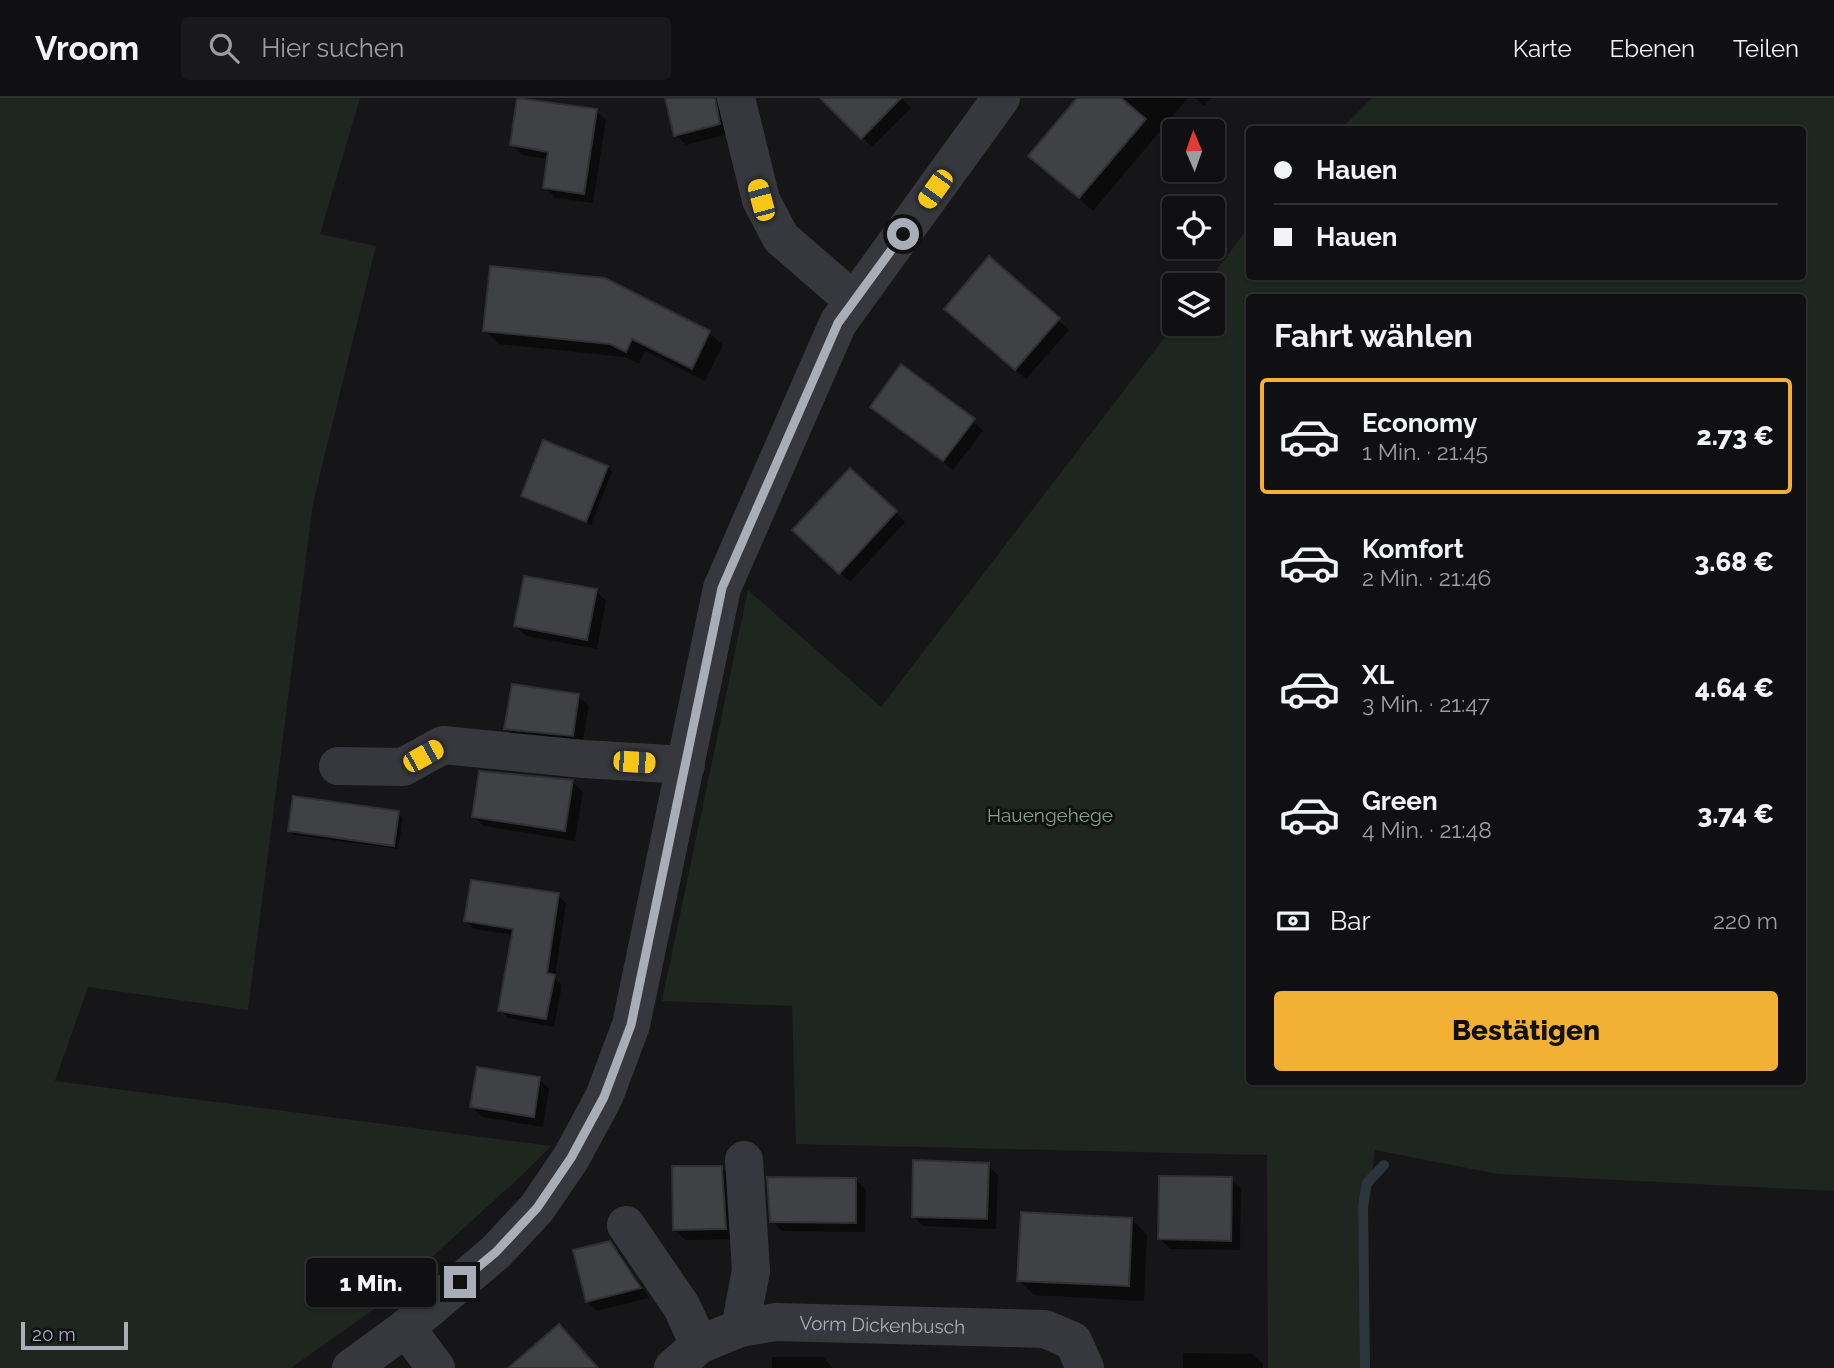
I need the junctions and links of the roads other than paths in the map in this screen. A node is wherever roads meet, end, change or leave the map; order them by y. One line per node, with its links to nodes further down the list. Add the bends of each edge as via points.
1 (736, 98): 3 (street, via 761,200 781,238)
2 (1001, 98): 3 (street)
3 (854, 301): 4 (street, via 838,323 722,588)
4 (686, 765): 5 (street, via 443,745 402,767); 8 (street, via 631,1025 604,1097 537,1208 496,1252)
5 (338, 766)
6 (744, 1160): 9 (street, via 751,1271)
7 (626, 1225): 10 (street, via 682,1307)
8 (406, 1328): 11 (street); 12 (street)
9 (740, 1328): 10 (street, Vorm Dickenbusch); 13 (street, Vorm Dickenbusch, via 776,1322 1045,1329 1073,1342)
10 (686, 1357)
11 (351, 1368)
12 (436, 1368)
13 (1085, 1368)

